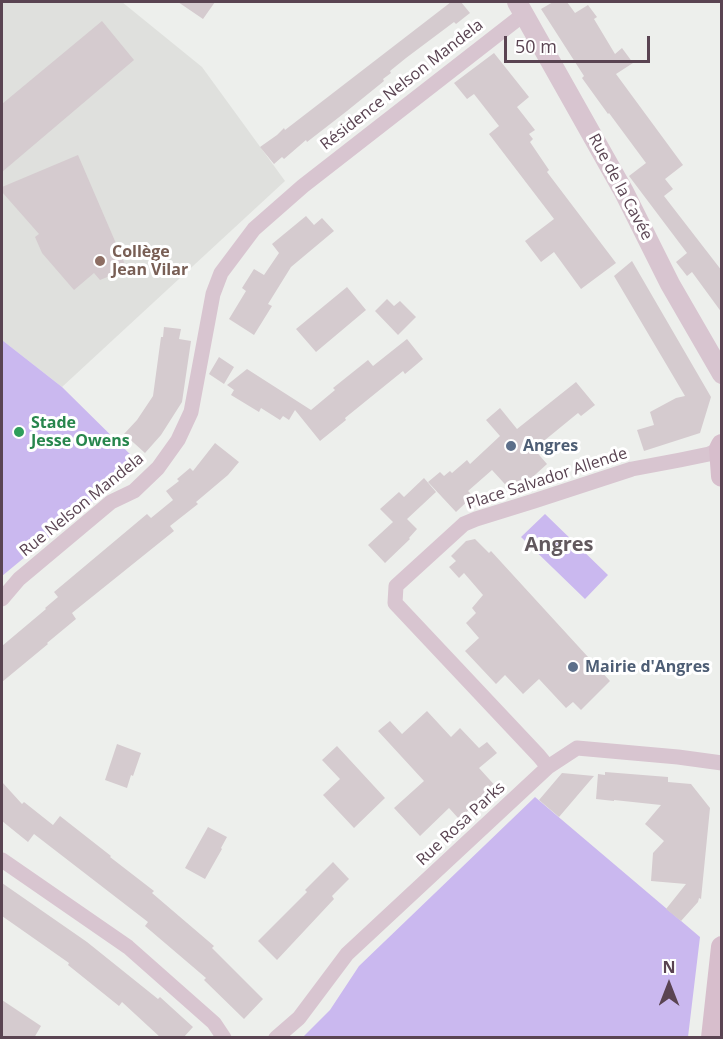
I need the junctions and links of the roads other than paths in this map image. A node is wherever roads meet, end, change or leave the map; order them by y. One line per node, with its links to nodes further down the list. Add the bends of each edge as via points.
1 (520, 8): 2 (street, Résidence Nelson Mandela); 3 (street, Rue de la Cavée)
2 (303, 186): 6 (street, Rue Nelson Mandela, via 254,229 221,273 213,294 191,412 178,440 158,468 134,491 111,502 28,571)
3 (722, 374)
4 (721, 447): 5 (main road); 8 (street, Place Salvador Allende, via 709,454 632,469 476,519 464,525 396,586 395,603)
5 (722, 476)
6 (2, 599)
7 (722, 763): 8 (street, Rue Rosa Parks, via 577,748)
8 (548, 767): 12 (street, Rue Rosa Parks, via 347,954 299,1018)
9 (2, 860): 11 (street, via 128,947 214,1023)
10 (722, 947): 13 (main road)
11 (224, 1038)
12 (276, 1038)
13 (712, 1038)

